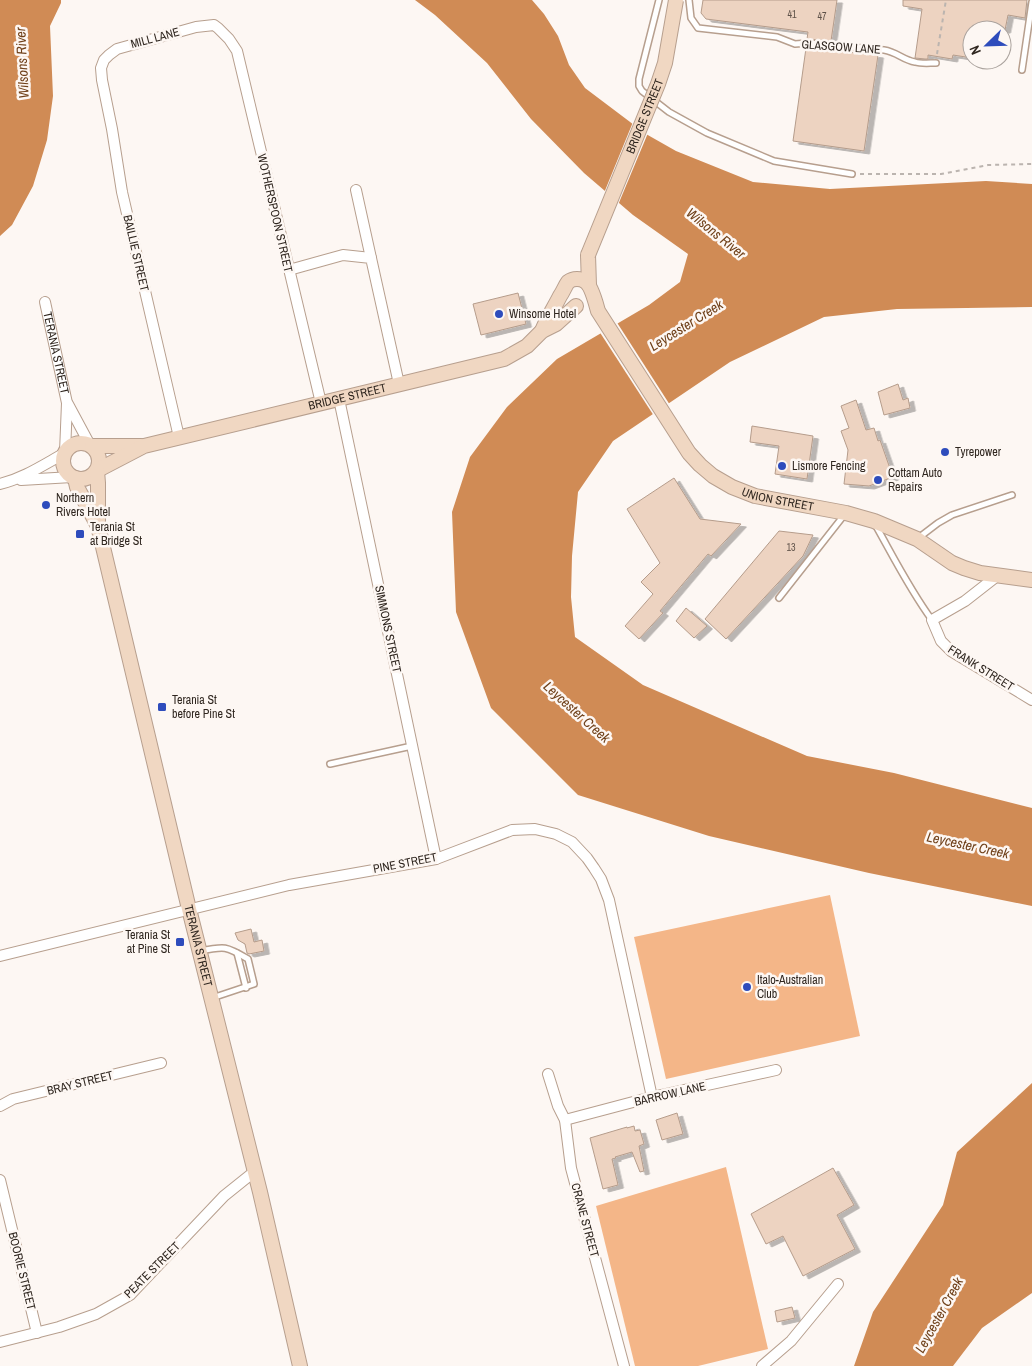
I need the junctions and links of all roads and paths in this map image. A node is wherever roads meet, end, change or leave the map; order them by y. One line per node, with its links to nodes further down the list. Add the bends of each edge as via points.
1 (659, 0): 11 (lane, via 639,79 642,91 669,112 707,133 774,161)
2 (676, 0): 13 (main road, BRIDGE STREET, bridge, via 658,84)
3 (689, 0): 7 (lane, GLASGOW LANE, via 691,18 698,28 776,37 795,44 808,42 884,50 915,62)
4 (946, 0): 7 (path)
5 (1032, 2): 9 (lane)
6 (218, 28): 8 (street, MILL LANE, via 214,25 196,28 117,49 104,60); 15 (street, WOTHERSPOON STREET, via 237,51)
7 (936, 64)
8 (101, 68): 26 (street, BAILLIE STREET, via 122,192)
9 (1022, 70)
10 (1032, 164): 11 (path, via 988,165 941,174)
11 (852, 174)
12 (356, 190): 14 (street)
13 (588, 255): 16 (main road, BRIDGE STREET); 17 (main road, BRIDGE STREET)
14 (371, 258): 15 (street, via 343,255); 22 (street)
15 (289, 270): 25 (street, WOTHERSPOON STREET)
16 (568, 284): 17 (main road, via 580,279); 19 (main road, via 564,293 567,300 573,305); 21 (main road, BRIDGE STREET)
17 (590, 288): 19 (main road, via 590,299); 20 (main road, UNION STREET)
18 (45, 302): 24 (street, TERANIA STREET)
19 (580, 305): 20 (main road); 21 (main road, BRIDGE STREET)
20 (598, 311): 35 (main road, UNION STREET, via 689,453 713,476 755,496)
21 (542, 331): 22 (main road, BRIDGE STREET, via 527,346 504,359)
22 (399, 384): 23 (main road, BRIDGE STREET)
23 (339, 399): 25 (main road, BRIDGE STREET); 44 (street, SIMMONS STREET)
24 (67, 403): 27 (street, TERANIA STREET); 29 (street, TERANIA STREET)
25 (321, 404): 26 (main road, BRIDGE STREET)
26 (179, 436): 28 (main road, BRIDGE STREET)
27 (91, 446): 28 (main road, BRIDGE STREET); 29 (main road, via 74,444); 30 (main road, via 100,461)
28 (144, 446): 30 (main road, BRIDGE STREET)
29 (65, 453): 31 (main road, via 64,467); 32 (street)
30 (97, 471): 31 (main road, via 87,479); 37 (main road, TERANIA STREET)
31 (73, 478): 32 (street); 37 (main road, TERANIA STREET)
32 (15, 480): 33 (street)
33 (0, 484)
34 (1012, 495): 38 (lane, via 952,515)
35 (846, 513): 36 (main road, UNION STREET); 41 (lane)
36 (874, 521): 38 (main road, UNION STREET); 42 (lane)
37 (98, 526): 47 (main road, TERANIA STREET)
38 (917, 539): 39 (main road, UNION STREET, via 952,563)
39 (997, 576): 40 (main road, UNION STREET); 42 (street)
40 (1032, 580)
41 (779, 598)
42 (932, 620): 43 (street, FRANK STREET, via 941,641 950,651)
43 (1032, 700)
44 (412, 746): 45 (lane); 46 (street, SIMMONS STREET)
45 (330, 764)
46 (436, 858): 47 (street, PINE STREET, via 289,885); 56 (street, PINE STREET, via 512,830 535,830 556,834 572,842 587,858 601,879 609,900)
47 (189, 909): 48 (main road, TERANIA STREET); 50 (street, PINE STREET)
48 (200, 951): 49 (lane, via 223,947); 52 (main road, TERANIA STREET)
49 (237, 952): 51 (lane); 51 (lane, via 248,960 254,984)
50 (0, 956)
51 (246, 988): 52 (lane)
52 (211, 998): 59 (main road, TERANIA STREET)
53 (161, 1063): 57 (street, BRAY STREET, via 14,1099)
54 (776, 1070): 56 (street, BARROW LANE)
55 (548, 1074): 58 (street, CRANE STREET)
56 (652, 1097): 58 (street, BARROW LANE)
57 (0, 1106)
58 (564, 1120): 66 (street, CRANE STREET, via 571,1168)
59 (254, 1172): 63 (street, PEATE STREET, via 224,1196 130,1295 96,1314); 65 (main road, TERANIA STREET)
60 (0, 1180): 61 (street, BOORIE STREET)
61 (1, 1191): 63 (street, BOORIE STREET)
62 (838, 1284): 67 (street, via 791,1341)
63 (37, 1333): 64 (street, PEATE STREET)
64 (0, 1342)
65 (300, 1366)
66 (624, 1366)
67 (762, 1366)

